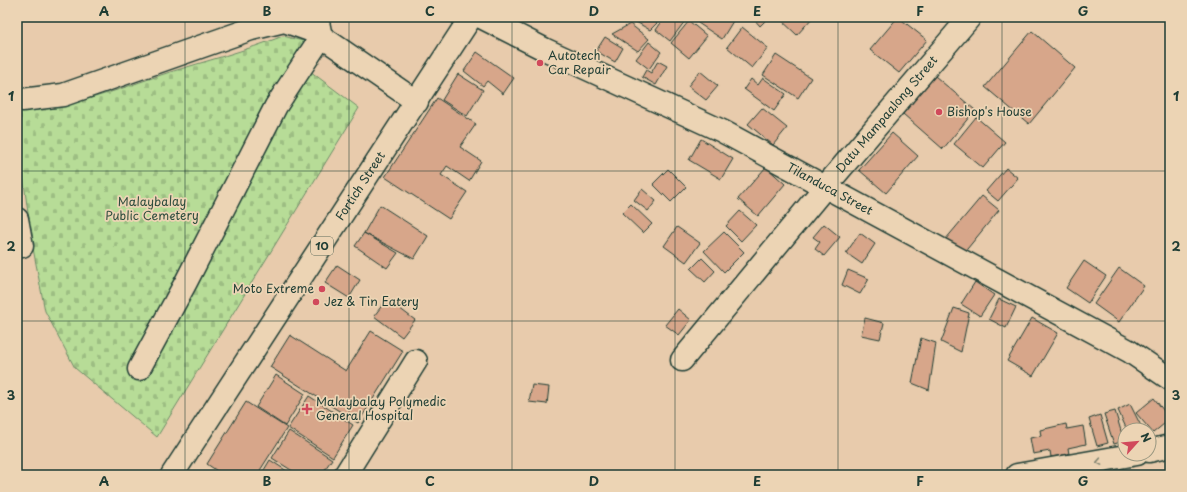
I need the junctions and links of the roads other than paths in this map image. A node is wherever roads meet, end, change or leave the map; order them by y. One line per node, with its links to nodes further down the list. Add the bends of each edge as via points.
1 (471, 17): 6 (main road, Fortich Street / 10)
2 (481, 17): 7 (main road, Tilanduca Street, via 722,131)
3 (970, 17): 7 (main road, Datu Mampaalong Street)
4 (319, 27): 5 (main road, via 315,32 284,22 250,29 63,95 22,100); 6 (main road); 12 (main road)
5 (17, 98)
6 (417, 102): 17 (main road, Fortich Street / 10)
7 (825, 187): 10 (main road, Datu Mampaalong Street); 13 (main road, Tilanduca Street, via 1129,351)
8 (17, 219): 9 (main road)
9 (22, 246)
10 (682, 360)
11 (416, 362): 18 (main road)
12 (139, 369)
13 (1170, 379)
14 (1170, 446): 15 (main road)
15 (1157, 449)
16 (1117, 458): 19 (main road, one-way to 19)
17 (172, 475)
18 (345, 475)
19 (1017, 475)

